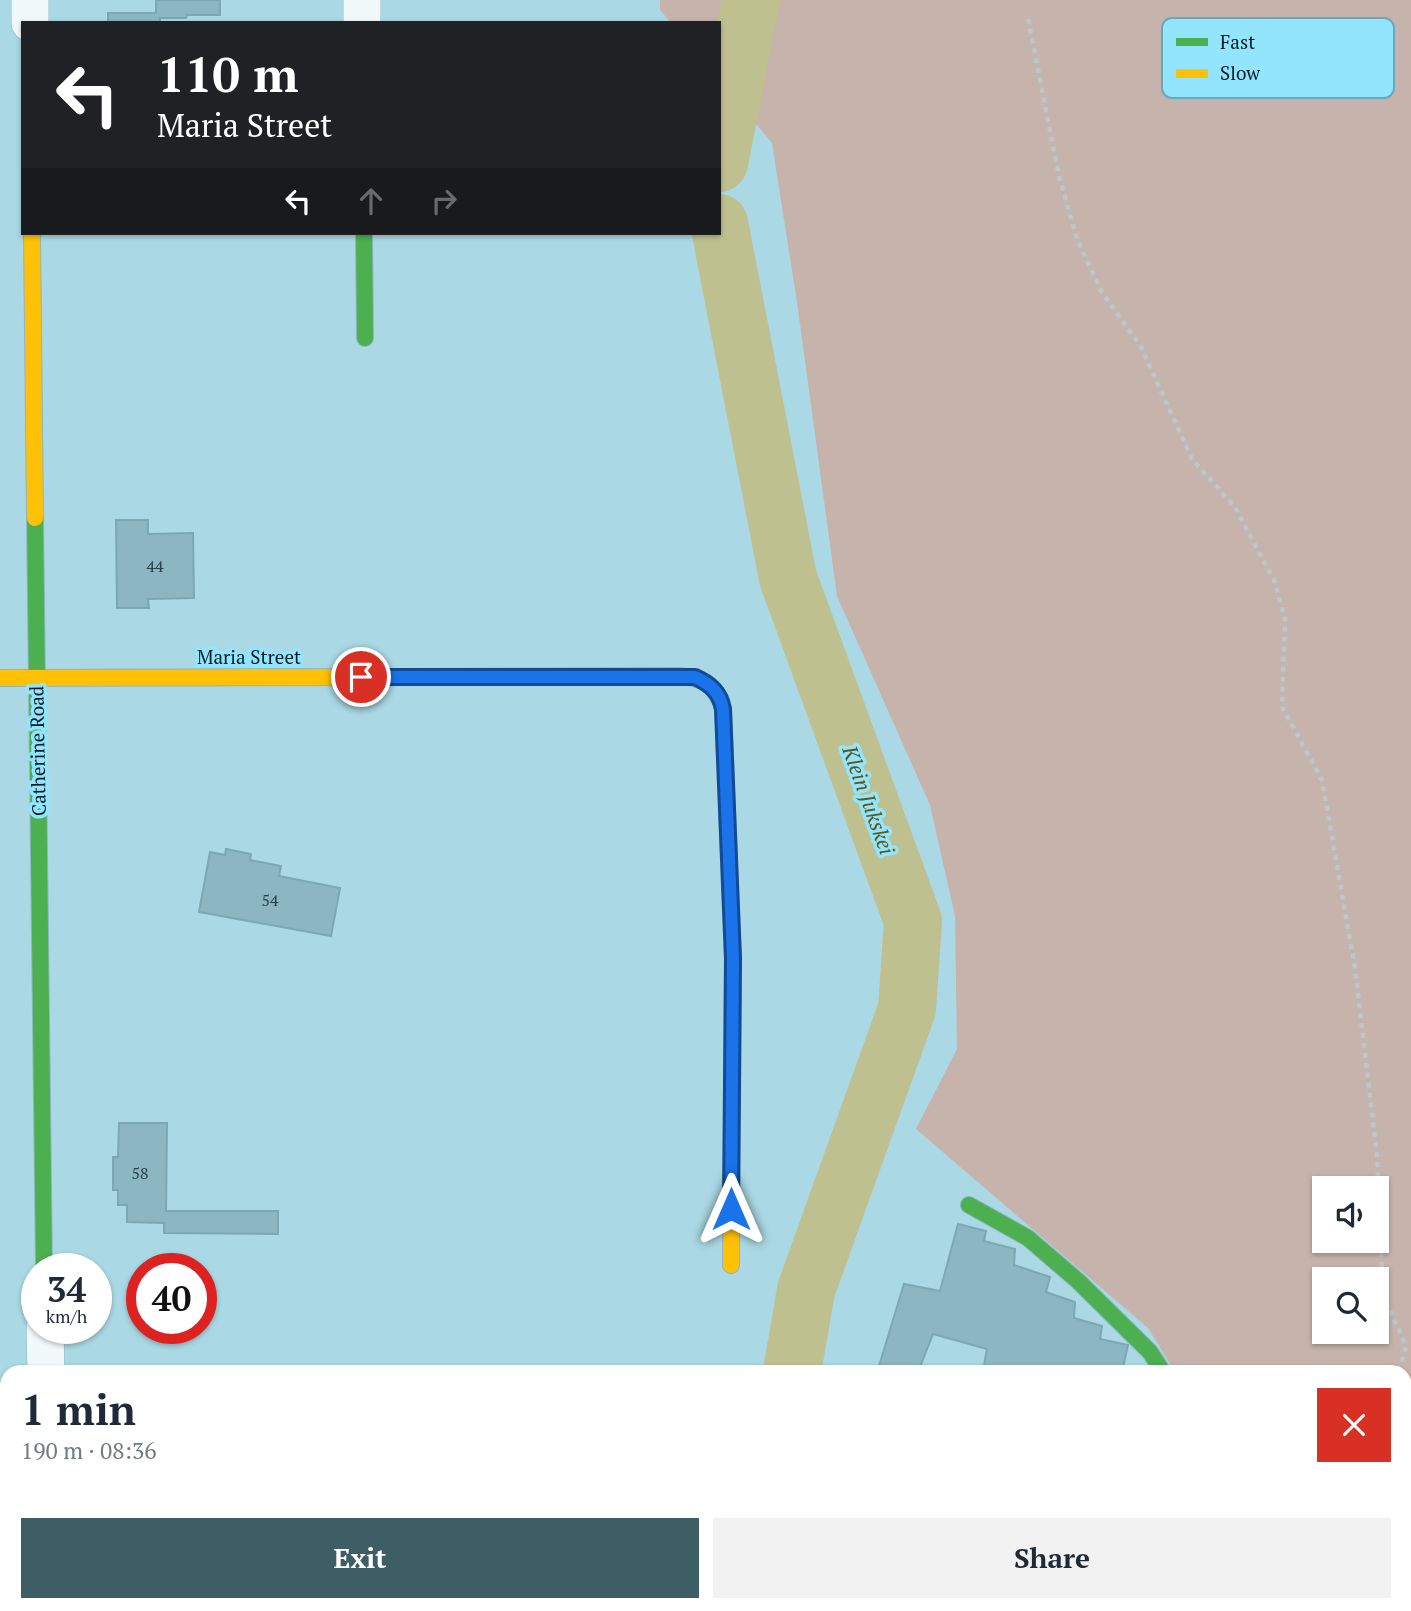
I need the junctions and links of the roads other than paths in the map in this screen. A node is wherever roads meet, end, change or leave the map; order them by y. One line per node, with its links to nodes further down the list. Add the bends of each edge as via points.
1 (30, 0): 3 (street)
2 (362, 0): 4 (street)
3 (30, 21)
4 (362, 21)
5 (32, 235): 9 (street, Catherine Road)
6 (364, 235): 7 (street)
7 (365, 338)
8 (0, 678): 9 (street, Maria Street)
9 (36, 678): 11 (street, Catherine Road); 12 (street, Maria Street, via 658,676 695,677 707,683 721,699 723,709 733,958)
10 (969, 1205): 15 (street, via 1028,1238 1078,1281)
11 (44, 1253)
12 (731, 1265)
13 (45, 1344): 14 (street)
14 (46, 1365)
15 (1158, 1365)

